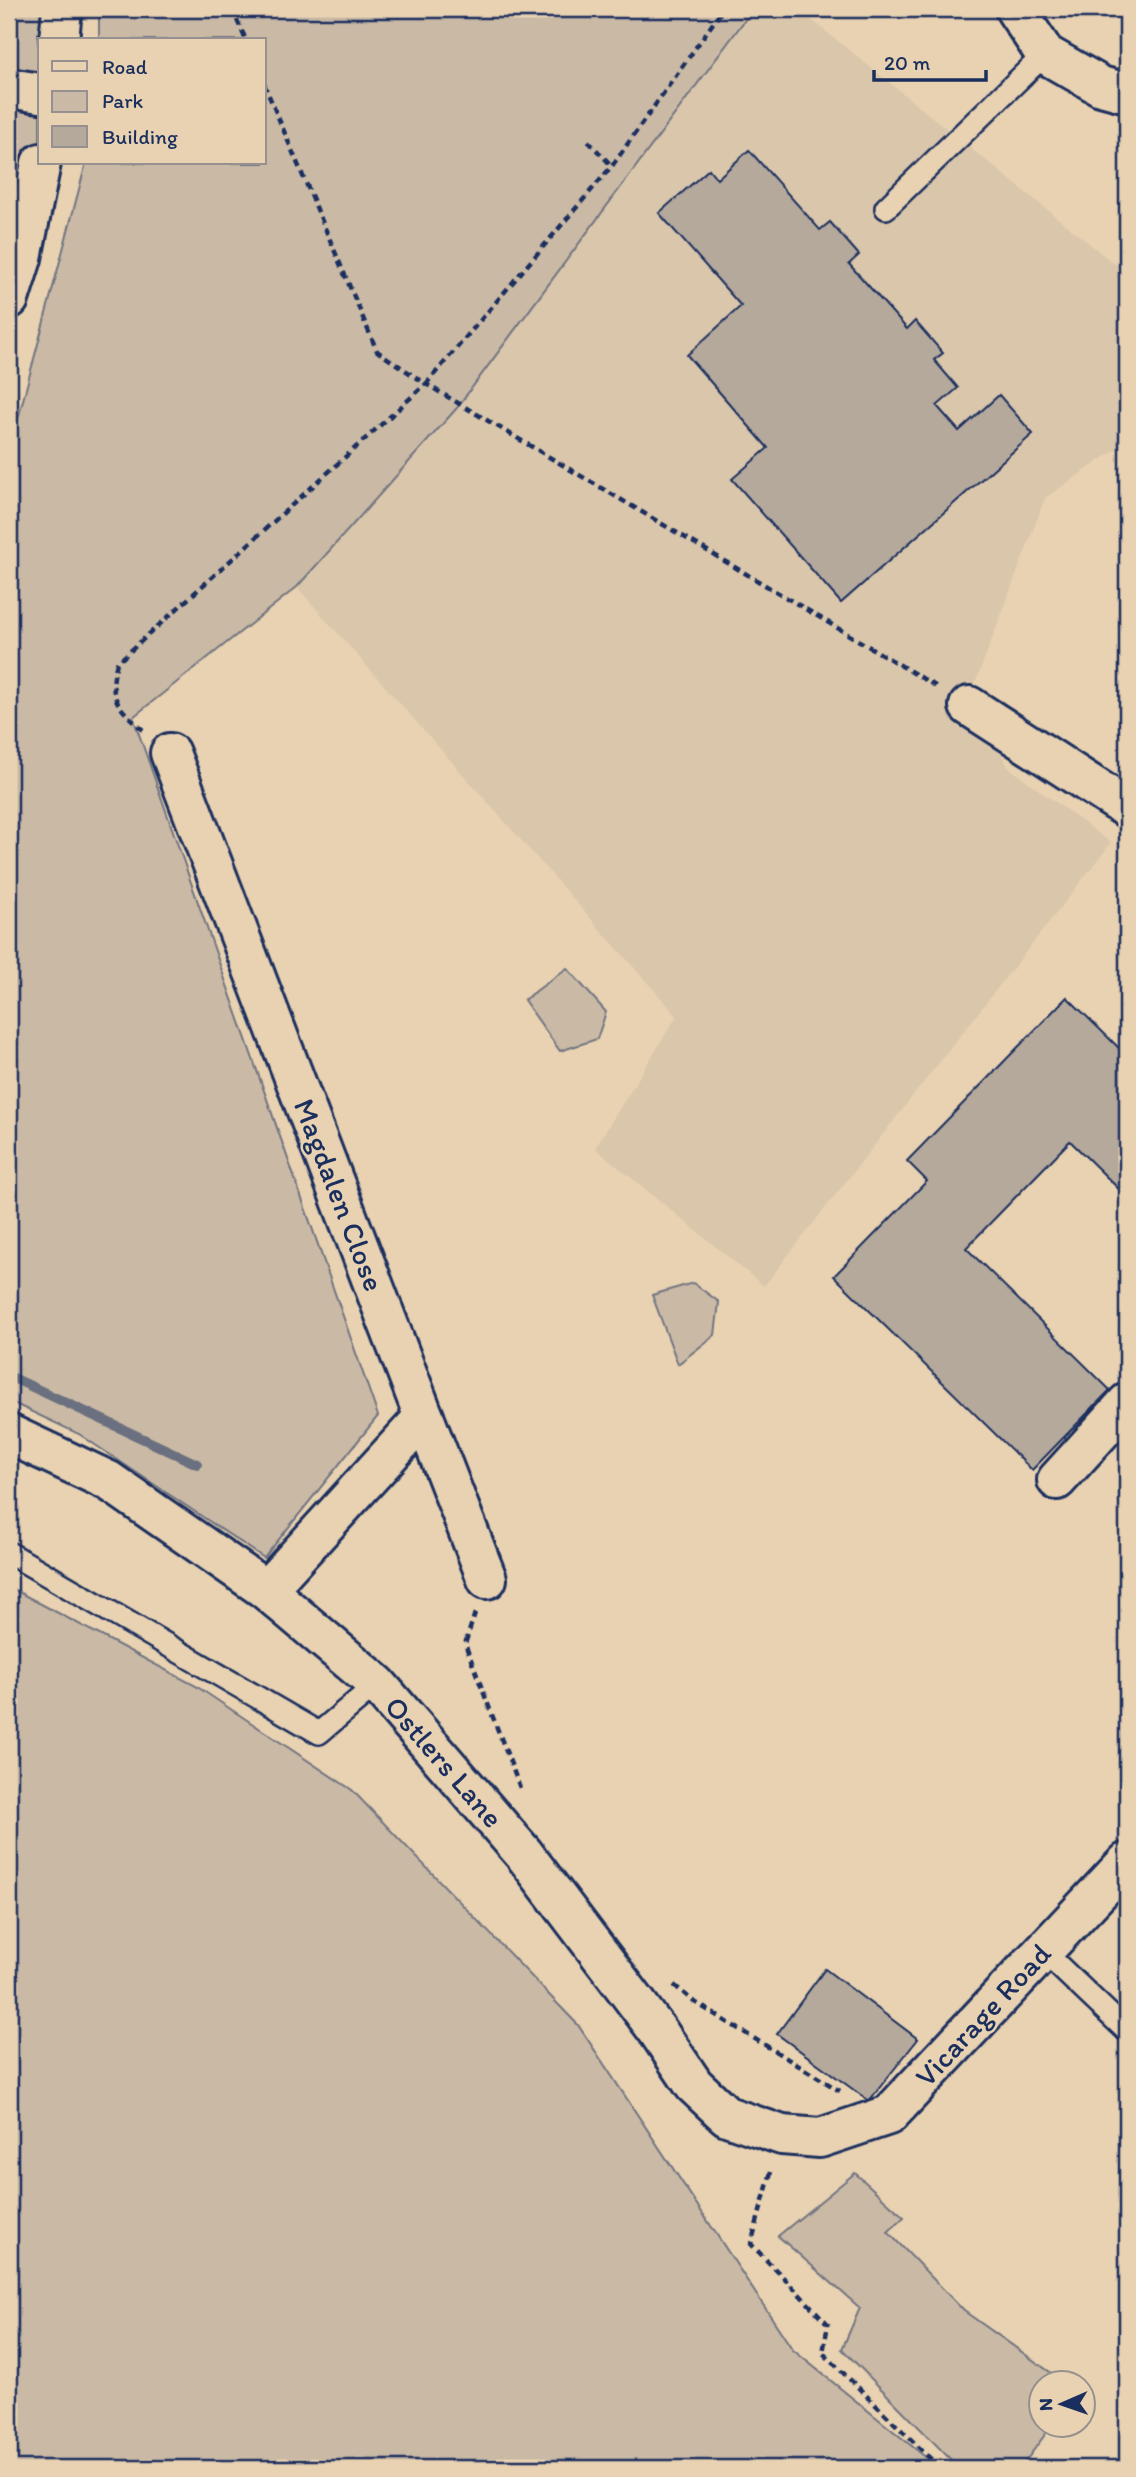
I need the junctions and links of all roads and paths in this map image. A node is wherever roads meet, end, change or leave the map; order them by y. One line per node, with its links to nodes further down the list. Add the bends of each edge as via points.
1 (62, 9): 5 (street)
2 (232, 9): 6 (path)
3 (723, 9): 14 (path)
4 (1015, 9): 7 (street)
5 (60, 38)
6 (245, 38)
7 (1045, 54): 11 (street, via 1101,86); 15 (lane)
8 (9, 88): 10 (street)
9 (266, 89): 17 (path, via 377,351)
10 (38, 93)
11 (1127, 93)
12 (588, 141): 14 (path)
13 (41, 164): 16 (street)
14 (612, 166): 17 (path)
15 (886, 208)
16 (9, 299)
17 (426, 384): 18 (path); 19 (path, via 117,663 112,683 118,708)
18 (969, 706): 20 (street)
19 (170, 753): 22 (street, Magdalen Close)
20 (1127, 808)
21 (1127, 1404): 24 (street)
22 (424, 1417): 26 (street, Magdalen Close); 27 (street)
23 (9, 1434): 27 (street, Ostlers Lane, via 109,1481)
24 (1057, 1480)
25 (9, 1553): 28 (lane, via 319,1733)
26 (487, 1579): 29 (path, via 465,1644)
27 (266, 1590): 28 (street, Ostlers Lane)
28 (377, 1684): 35 (street, Ostlers Lane, via 524,1854 694,2085 727,2116)
29 (521, 1789)
30 (1127, 1862): 31 (street, Vicarage Road)
31 (1043, 1951): 33 (lane); 34 (street, Vicarage Road)
32 (664, 1977): 34 (path, via 857,2101)
33 (1127, 2031)
34 (889, 2115): 36 (street, Vicarage Road)
35 (782, 2135): 36 (street, Ostlers Lane); 37 (path, via 751,2244 828,2324 823,2353)
36 (820, 2138)
37 (940, 2468)

